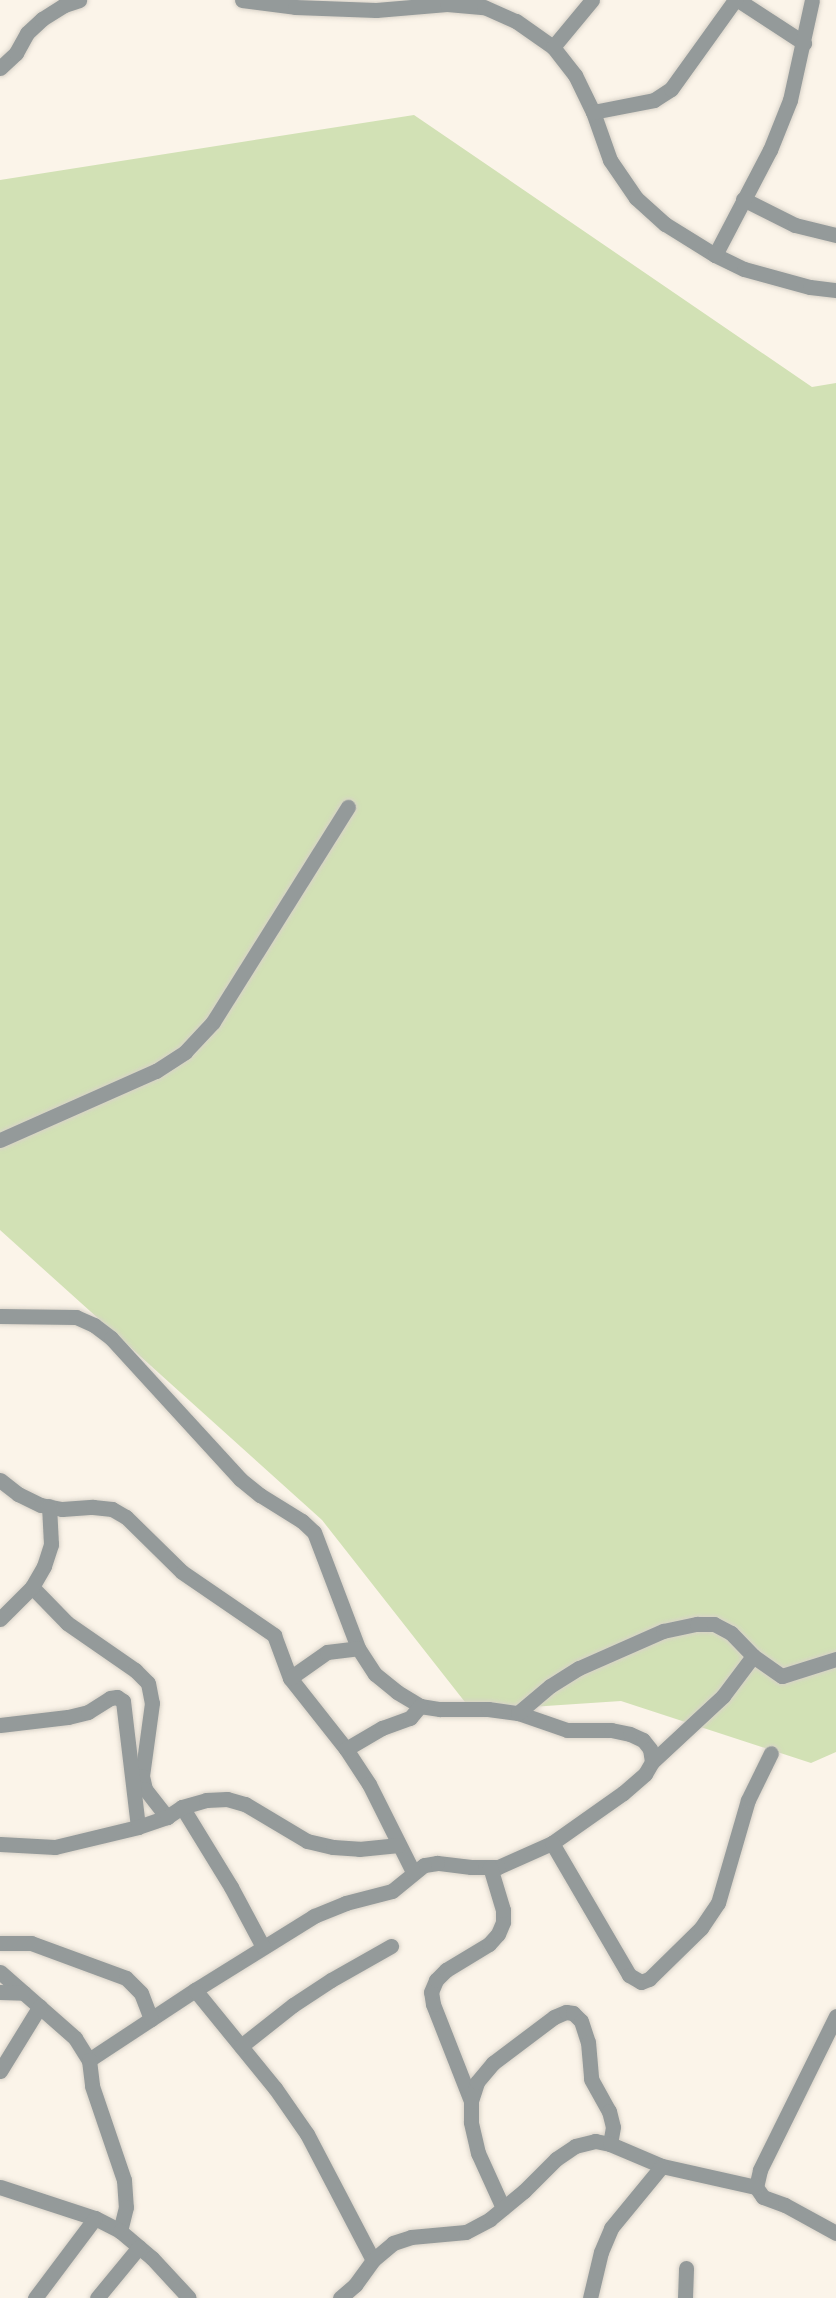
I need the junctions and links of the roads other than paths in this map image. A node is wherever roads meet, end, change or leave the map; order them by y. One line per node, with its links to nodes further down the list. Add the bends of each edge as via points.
1 (79, 0): 10 (street, via 42,19)
2 (242, 0): 7 (street, via 295,7 376,10 447,4 484,7)
3 (508, 0): 7 (street)
4 (592, 0): 9 (street)
5 (736, 0): 8 (street); 11 (street, via 671,89 654,100)
6 (812, 0): 8 (street)
7 (503, 16): 9 (street)
8 (804, 43): 12 (street, via 786,110)
9 (553, 47): 11 (street, via 574,75)
10 (0, 68)
11 (593, 112): 14 (street, via 610,160 636,198 665,224)
12 (743, 199): 13 (street, via 795,225); 14 (street)
13 (836, 235)
14 (715, 255): 15 (street, via 762,274)
15 (836, 291)
16 (348, 807): 17 (street, via 243,978 213,1022 184,1052 156,1071)
17 (0, 1140)
18 (0, 1316): 23 (street, via 75,1317 111,1338 240,1479 314,1532)
19 (0, 1480): 20 (street, via 18,1494)
20 (50, 1506): 21 (street, via 51,1544); 26 (street, via 112,1509 126,1516 182,1572 274,1635)
21 (32, 1587): 22 (street); 34 (street, via 67,1623 148,1683 152,1703 142,1776 148,1795)
22 (0, 1619)
23 (358, 1648): 26 (street, via 327,1652); 27 (street, via 375,1674)
24 (753, 1656): 25 (street, via 782,1676); 28 (street, via 731,1633 714,1624 663,1631 579,1668); 32 (street, via 723,1696)
25 (836, 1659)
26 (290, 1678): 30 (street)
27 (420, 1706): 28 (street); 30 (street, via 410,1718 382,1728)
28 (518, 1713): 32 (street, via 567,1730 630,1734 643,1740 650,1749)
29 (0, 1725): 35 (street, via 68,1718 88,1712 110,1698 123,1701)
30 (346, 1749): 38 (street)
31 (771, 1753): 36 (street, via 748,1800 718,1903 701,1928 649,1979 641,1982 629,1975)
32 (652, 1762): 36 (street, via 645,1774 623,1793)
33 (182, 1807): 34 (street); 38 (street, via 227,1799 245,1804 307,1841 359,1849); 43 (street)
34 (167, 1817): 35 (street)
35 (138, 1827): 37 (street, via 55,1847)
36 (552, 1843): 39 (street, via 524,1858)
37 (0, 1844)
38 (399, 1845): 40 (street)
39 (490, 1867): 40 (street, via 437,1863); 54 (street, via 503,1910 498,1934 489,1944 446,1970 431,1992)
40 (413, 1872): 43 (street, via 392,1891 314,1916)
41 (0, 1943): 50 (street, via 31,1943 126,1978 141,1993)
42 (391, 1946): 51 (street, via 312,1992)
43 (263, 1947): 45 (street)
44 (0, 1972): 47 (street)
45 (195, 1990): 50 (street); 51 (street)
46 (0, 1992): 47 (street)
47 (24, 1993): 48 (street)
48 (40, 2006): 52 (street, via 75,2038); 53 (street)
49 (836, 2016): 58 (street, via 760,2170)
50 (151, 2019): 52 (street)
51 (241, 2046): 64 (street, via 307,2134)
52 (89, 2061): 61 (street, via 102,2121 124,2180 126,2207)
53 (0, 2071)
54 (471, 2101): 55 (street, via 477,2082 494,2063 554,2017 573,2013 581,2021 588,2042 591,2079 609,2111 613,2127); 59 (street, via 477,2153)
55 (610, 2144): 56 (street); 59 (street, via 595,2140 575,2146)
56 (662, 2166): 58 (street); 70 (street, via 611,2228)
57 (0, 2187): 60 (street)
58 (756, 2187): 62 (street, via 763,2197)
59 (503, 2208): 64 (street, via 466,2232 411,2237 393,2243)
60 (95, 2218): 61 (street); 66 (street)
61 (120, 2231): 63 (street)
62 (836, 2233)
63 (139, 2247): 67 (street); 68 (street)
64 (373, 2260): 69 (street)
65 (686, 2268): 71 (street)
66 (35, 2298)
67 (97, 2298)
68 (189, 2298)
69 (340, 2298)
70 (590, 2298)
71 (685, 2298)

